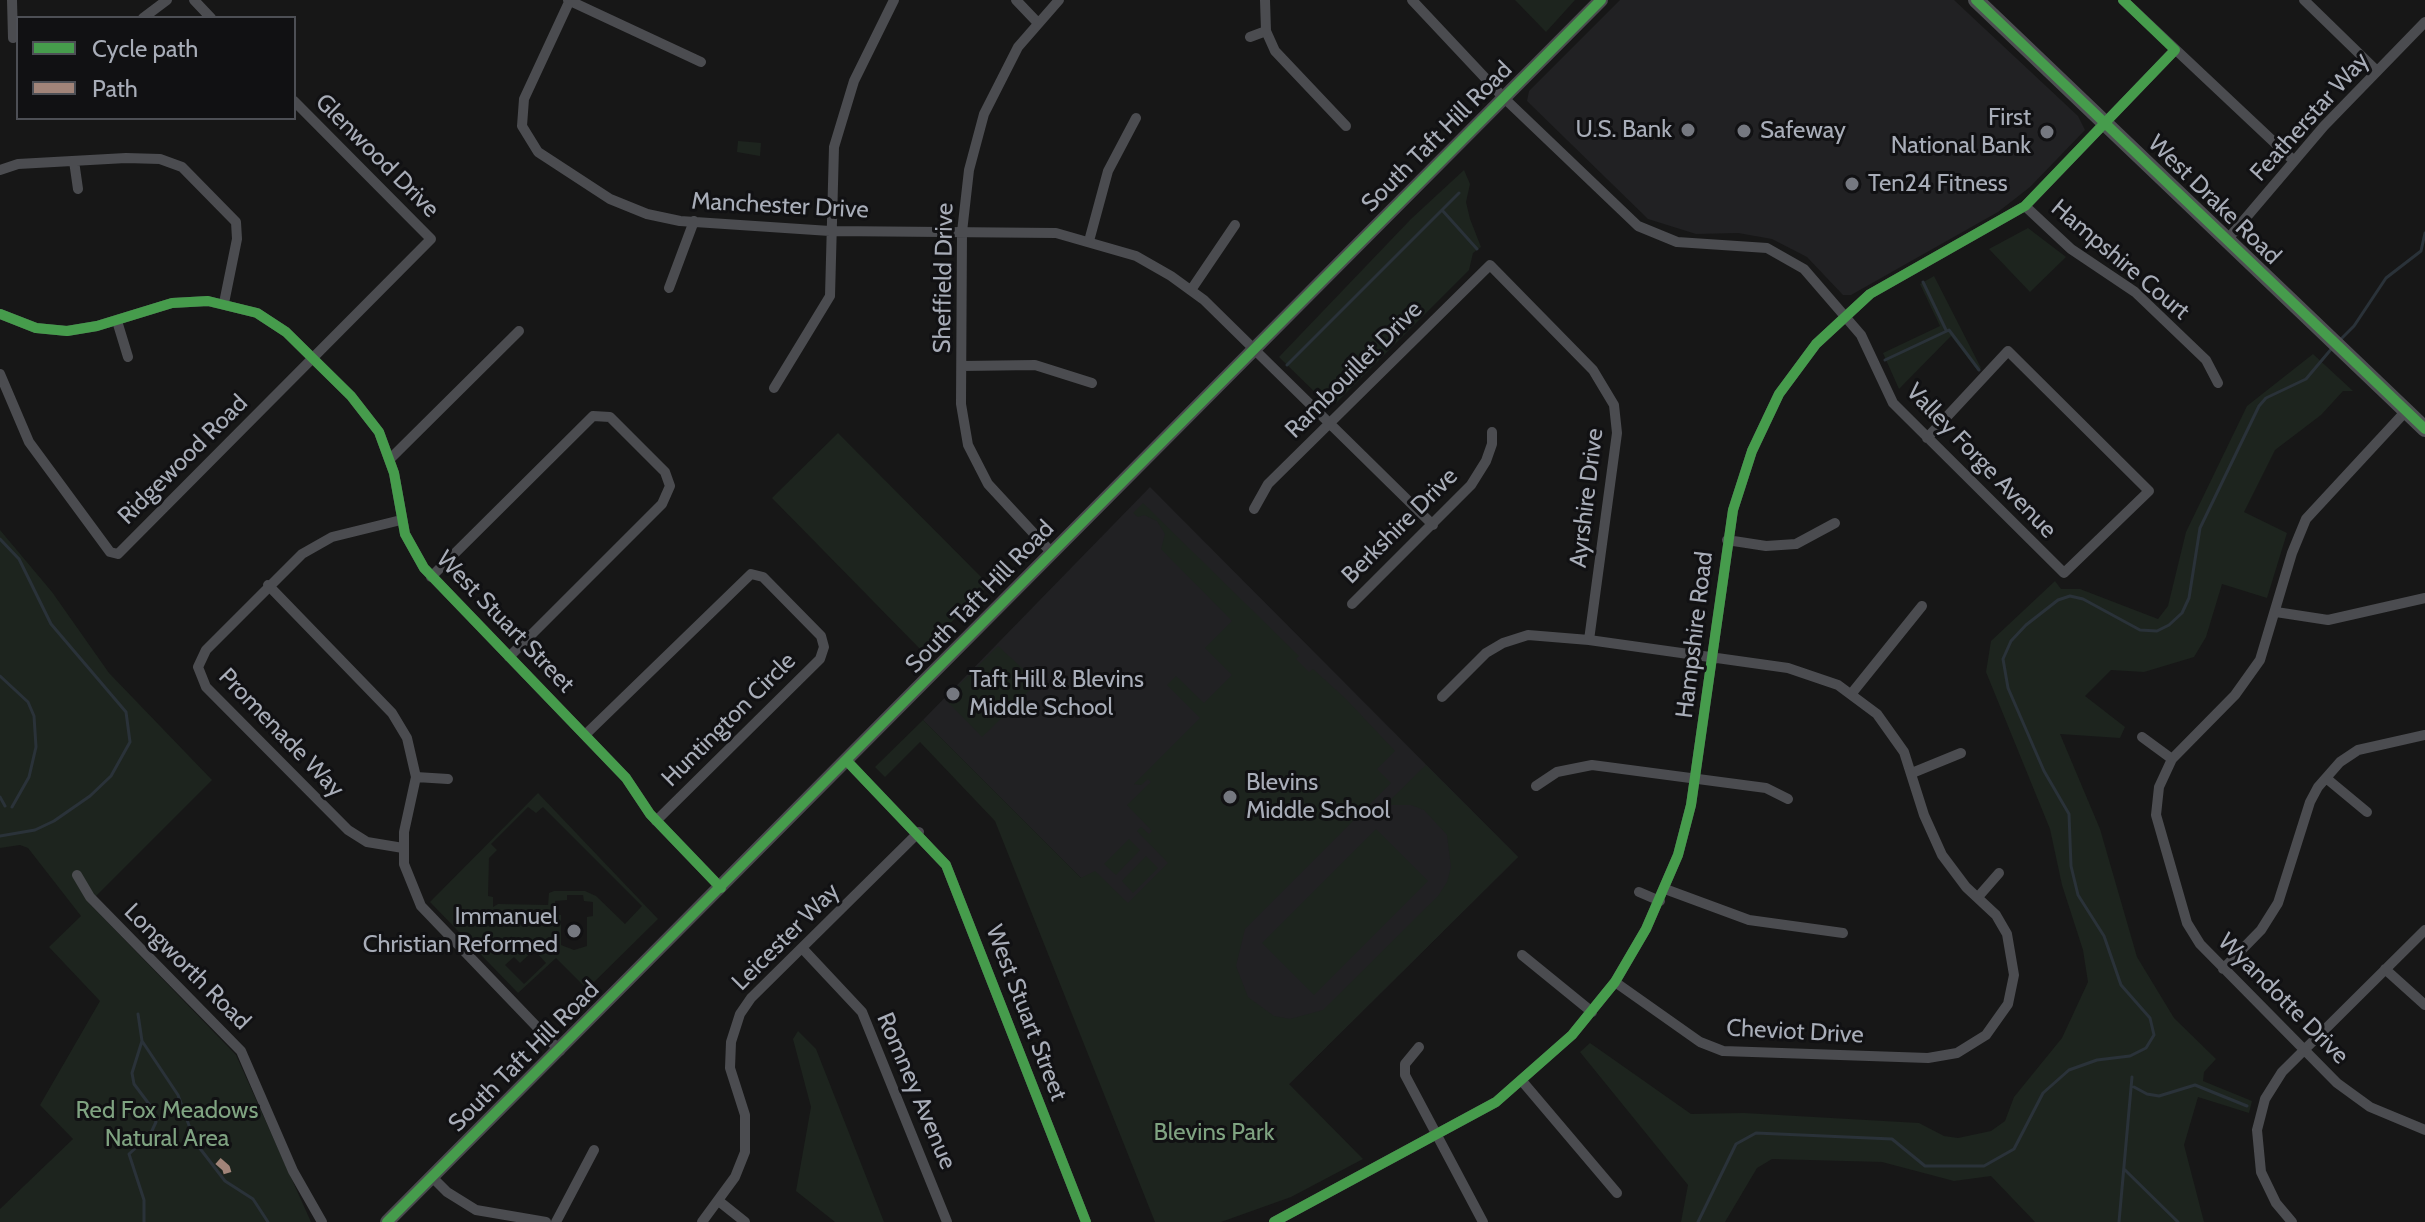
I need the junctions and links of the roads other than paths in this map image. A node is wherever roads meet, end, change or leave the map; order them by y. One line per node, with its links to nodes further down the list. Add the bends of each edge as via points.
1 (12, 0): 20 (street)
2 (167, 0): 14 (street)
3 (194, 0): 15 (street)
4 (569, 0): 23 (street); 35 (street, Manchester Drive, via 524,99 525,135 538,152 610,199 647,214)
5 (894, 0): 37 (street, via 854,81 840,123 832,166)
6 (1016, 0): 16 (street)
7 (1059, 0): 16 (street, Sheffield Drive)
8 (1265, 0): 18 (street)
9 (1412, 0): 25 (street, Valley Forge Avenue)
10 (1601, 0): 25 (main road, South Taft Hill Road)
11 (1976, 0): 28 (main road, West Drake Road)
12 (2123, 0): 22 (street)
13 (2304, 0): 24 (street)
14 (146, 16)
15 (209, 16)
16 (1037, 22): 38 (street, Sheffield Drive, via 1003,72 984,114 969,170)
17 (2425, 22): 24 (street, Featherstar Way)
18 (1266, 31): 19 (street); 29 (street, via 1294,74)
19 (1250, 37)
20 (16, 38): 21 (street)
21 (0, 39)
22 (2175, 50): 28 (street, Hampshire Road); 30 (street)
23 (701, 62)
24 (2377, 71): 30 (street, Featherstar Way)
25 (1504, 98): 46 (street, Valley Forge Avenue, via 1638,226 1677,242 1751,244 1779,253 1804,269); 50 (main road, South Taft Hill Road)
26 (296, 103): 39 (street, Glenwood Drive)
27 (1136, 118): 41 (street, via 1108,171)
28 (2106, 125): 34 (street, Hampshire Road); 40 (main road, West Drake Road)
29 (1346, 126)
30 (2293, 160): 40 (street, Featherstar Way)
31 (74, 161): 32 (street); 33 (street); 45 (street, via 160,159 192,174 236,222)
32 (0, 170)
33 (78, 189)
34 (2025, 206): 46 (street, Hampshire Road, via 1891,280); 56 (street, Hampshire Court, via 2071,249 2135,292 2206,360)
35 (694, 221): 37 (street, Manchester Drive); 43 (street)
36 (1235, 225): 44 (street)
37 (830, 231): 38 (street, Manchester Drive); 57 (street, via 830,296)
38 (962, 232): 41 (street, Manchester Drive, via 1056,233); 53 (street, Sheffield Drive)
39 (431, 239): 52 (street, Ridgewood Road)
40 (2227, 240): 58 (main road, West Drake Road)
41 (1089, 241): 44 (street, Manchester Drive, via 1153,264)
42 (1490, 265): 59 (street, Rambouillet Drive); 76 (street, Ayrshire Drive, via 1593,370 1614,405 1617,433)
43 (669, 288)
44 (1191, 290): 50 (street, Manchester Drive)
45 (224, 303): 48 (street, West Stuart Street, via 172,303); 52 (street, West Stuart Street, via 273,322)
46 (1845, 314): 62 (street, Valley Forge Avenue, via 1861,335 1893,403); 68 (street, Hampshire Road, via 1779,394 1742,477)
47 (1, 318): 48 (street, West Stuart Street, via 67,331)
48 (117, 321): 51 (street)
49 (519, 331): 63 (street)
50 (1255, 347): 59 (street, Manchester Drive); 69 (main road, South Taft Hill Road)
51 (128, 357)
52 (312, 357): 54 (street, Ridgewood Road, via 118,554 110,552 29,442); 63 (street, West Stuart Street, via 371,420)
53 (962, 366): 55 (street, via 1035,365); 69 (street, Sheffield Drive, via 963,425 977,467)
54 (0, 374)
55 (1092, 383)
56 (2218, 383)
57 (774, 388)
58 (2406, 411): 60 (main road, West Drake Road); 75 (street, Wyandotte Drive, via 2306,519)
59 (1330, 422): 64 (street, Rambouillet Drive, via 1268,484); 67 (street, Manchester Drive)
60 (2425, 429)
61 (1492, 432): 67 (street, Berkshire Drive, via 1479,474)
62 (1927, 438): 62 (street, Valley Forge Avenue, via 2008,351 2149,491 2064,573)
63 (391, 458): 65 (street, West Stuart Street)
64 (1254, 509)
65 (401, 520): 70 (street, West Stuart Street); 71 (street, Promenade Way, via 332,537 302,554)
66 (1835, 523): 68 (street, via 1796,544)
67 (1433, 525): 73 (street, Berkshire Drive)
68 (1727, 540): 78 (street, Hampshire Road)
69 (1051, 552): 86 (main road, South Taft Hill Road)
70 (431, 577): 77 (street, West Stuart Street); 77 (street, via 593,416 610,417 665,472 670,486 662,504)
71 (268, 585): 88 (street, via 392,713 407,738); 97 (street, Promenade Way, via 206,650 198,667 202,681 348,830 367,842)
72 (2425, 598): 75 (street, via 2328,620)
73 (1352, 604)
74 (1922, 606): 79 (street)
75 (2276, 612): 85 (street, Wyandotte Drive, via 2252,674)
76 (1589, 640): 78 (street); 80 (street, via 1543,635 1503,643)
77 (509, 657): 81 (street, West Stuart Street)
78 (1714, 657): 79 (street, via 1805,672); 89 (street, Hampshire Road)
79 (1852, 693): 87 (street, via 1888,727)
80 (1442, 697)
81 (585, 735): 95 (street, West Stuart Street, via 626,778); 95 (street, Huntington Circle, via 751,574 763,577 821,636 820,659)
82 (2425, 735): 90 (street, via 2358,750)
83 (2142, 737): 85 (street)
84 (1961, 753): 87 (street)
85 (2172, 759): 109 (street, Wyandotte Drive, via 2159,787 2157,827 2187,923)
86 (846, 760): 96 (street, West Stuart Street); 100 (main road, South Taft Hill Road)
87 (1912, 773): 103 (street, via 1932,836)
88 (416, 777): 91 (street); 97 (street)
89 (1695, 778): 92 (street, via 1579,765); 93 (street, via 1766,788); 101 (street, Hampshire Road)
90 (2326, 778): 94 (street); 109 (street, via 2310,802 2270,917)
91 (448, 779)
92 (1536, 786)
93 (1788, 799)
94 (2367, 812)
95 (656, 821): 100 (street, West Stuart Street)
96 (919, 832): 107 (street, Leicester Way); 131 (street, West Stuart Street, via 954,880)
97 (403, 848): 116 (street, via 408,880 421,906)
98 (1999, 873): 103 (street)
99 (77, 875): 124 (street, Longworth Road, via 98,905 241,1051 293,1171)
100 (721, 888): 116 (main road, South Taft Hill Road)
101 (1665, 889): 104 (street, Hampshire Road); 106 (street, via 1749,920)
102 (1639, 892): 104 (street)
103 (1978, 897): 111 (street, Cheviot Drive, via 2007,934 2013,960 2008,1004 1986,1035 1957,1053 1928,1058 1723,1051 1700,1042)
104 (1660, 901): 111 (street, Hampshire Road)
105 (2425, 930): 110 (street)
106 (1843, 933)
107 (802, 948): 123 (street, Leicester Way, via 751,998 735,1026 730,1068 747,1136 740,1166); 130 (street, Romney Avenue, via 862,1012)
108 (1522, 955): 113 (street)
109 (2223, 969): 115 (street, Wyandotte Drive)
110 (2385, 969): 112 (street); 115 (street)
111 (1615, 982): 113 (street, Hampshire Road)
112 (2425, 1005)
113 (1592, 1012): 117 (street, Hampshire Road)
114 (1419, 1047): 119 (street, via 1405,1064 1405,1075)
115 (2304, 1050): 118 (street, Wyandotte Drive, via 2354,1097); 134 (street, via 2272,1086 2257,1130 2261,1172)
116 (560, 1051): 121 (main road, South Taft Hill Road)
117 (1522, 1081): 119 (street, Hampshire Road); 122 (street)
118 (2425, 1130)
119 (1437, 1136): 132 (street, Hampshire Road); 133 (street)
120 (594, 1150): 127 (street)
121 (432, 1177): 125 (main road, South Taft Hill Road); 126 (street, via 476,1210)
122 (1617, 1193)
123 (720, 1202): 128 (street, Leicester Way); 129 (street)
124 (322, 1222)
125 (387, 1222)
126 (546, 1222)
127 (556, 1222)
128 (702, 1222)
129 (745, 1222)
130 (947, 1222)
131 (1086, 1222)
132 (1274, 1222)
133 (1483, 1222)
134 (2292, 1222)

